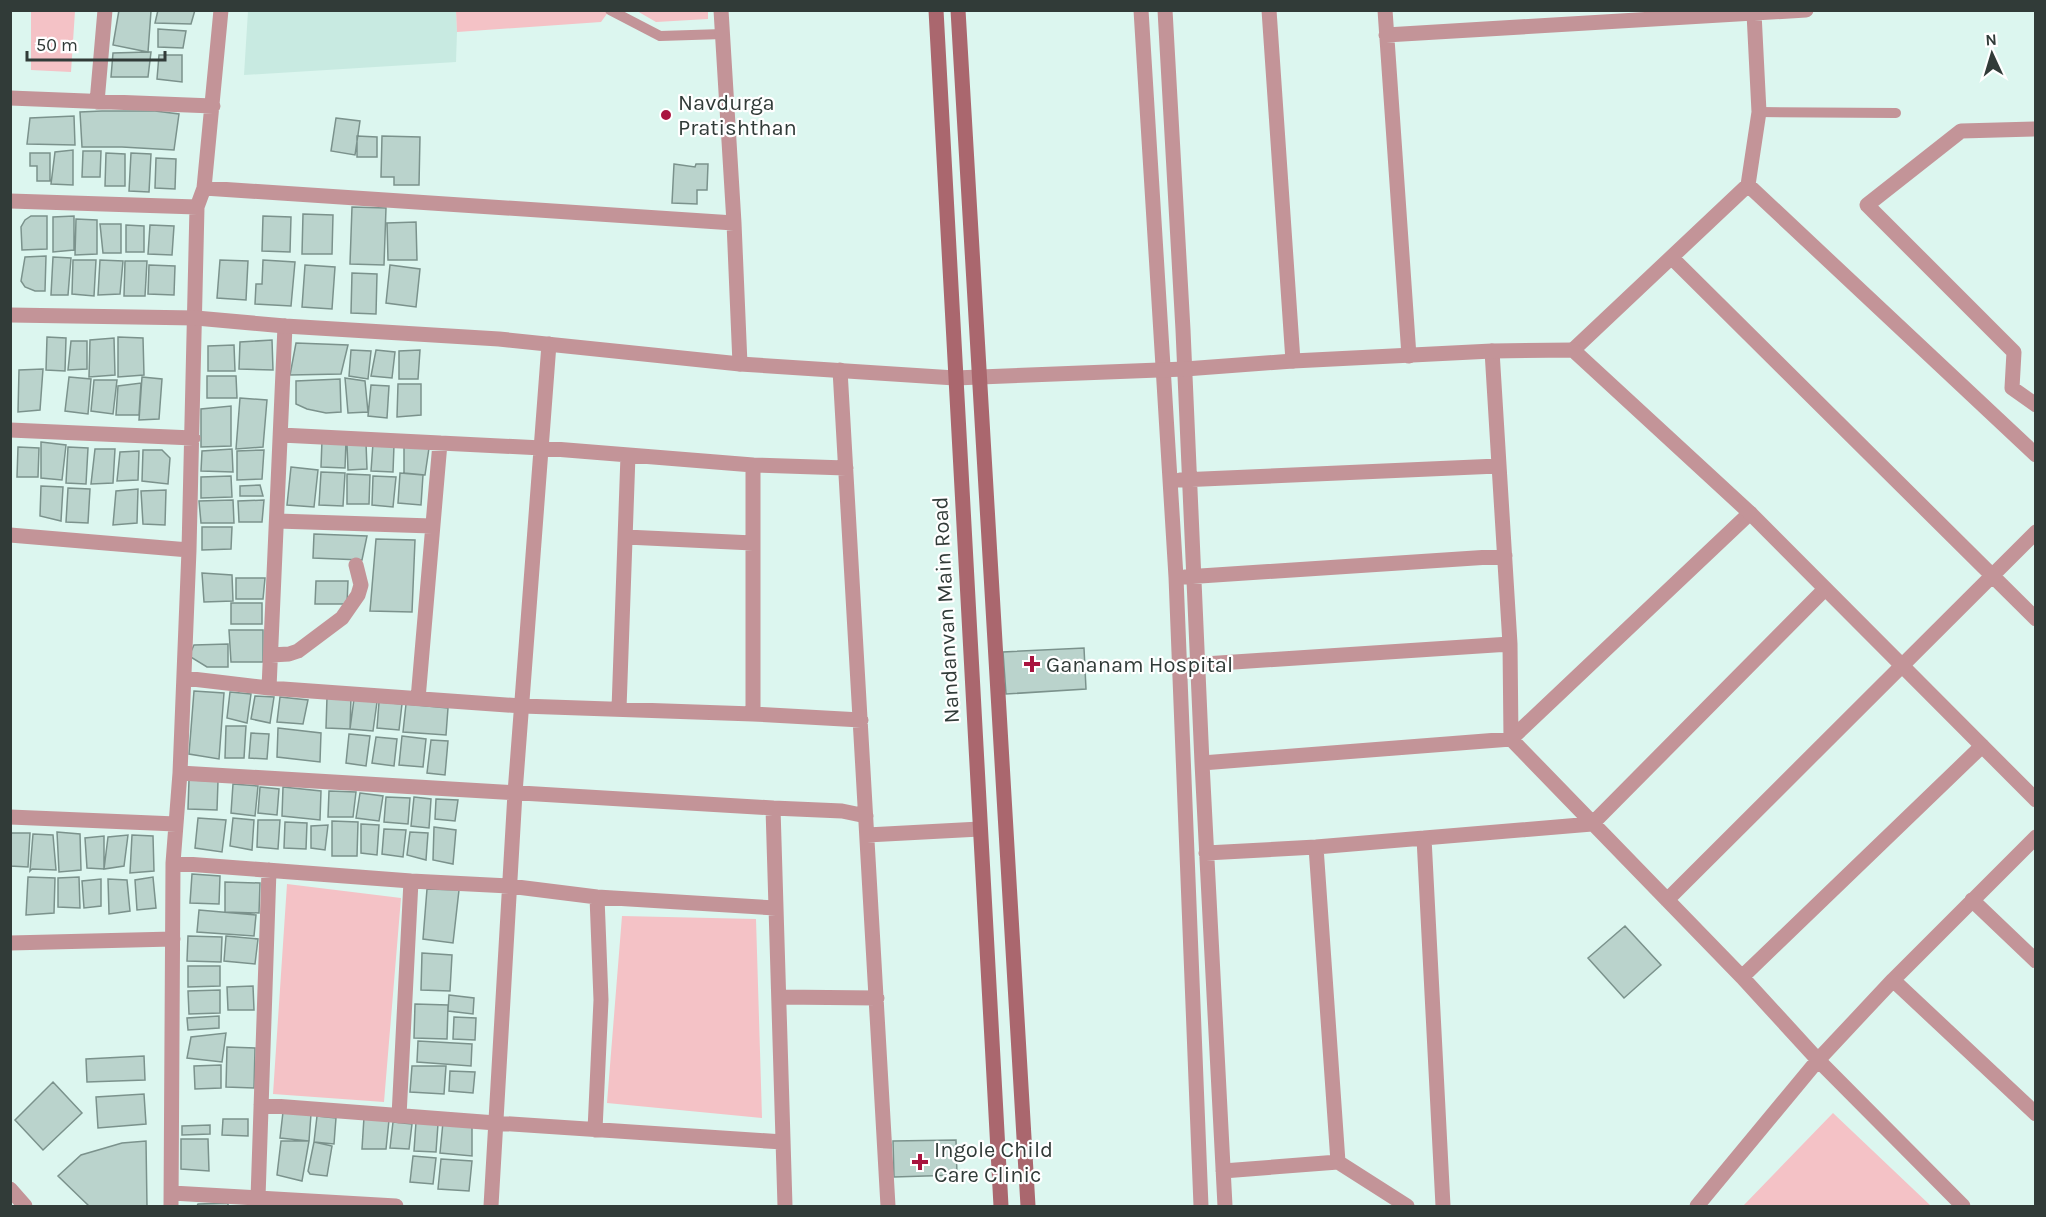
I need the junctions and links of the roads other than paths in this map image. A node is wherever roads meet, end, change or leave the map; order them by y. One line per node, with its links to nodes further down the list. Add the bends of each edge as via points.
1 (105, 10): 16 (street)
2 (220, 10): 17 (street)
3 (610, 10): 13 (lane, via 660,36)
4 (722, 10): 13 (street)
5 (936, 10): 40 (main road, Nandanvan Main Road)
6 (958, 10): 39 (main road)
7 (1141, 10): 38 (street)
8 (1165, 10): 36 (street)
9 (1269, 10): 34 (street)
10 (1384, 10): 14 (street)
11 (1806, 10): 12 (street)
12 (1754, 12): 14 (street); 18 (street)
13 (723, 34): 25 (street)
14 (1386, 35): 33 (street)
15 (10, 98): 16 (street)
16 (97, 102): 17 (street)
17 (213, 106): 22 (street)
18 (1760, 111): 19 (lane); 21 (street)
19 (1896, 113)
20 (2036, 129): 41 (street, via 1961,131 1867,206 2014,352 2012,388)
21 (1748, 185): 26 (street); 48 (street)
22 (204, 188): 24 (street); 25 (street)
23 (10, 201): 24 (street)
24 (197, 207): 28 (street)
25 (734, 223): 35 (street)
26 (1672, 258): 31 (street); 65 (street)
27 (10, 315): 28 (street)
28 (196, 318): 29 (street); 44 (street)
29 (285, 326): 30 (street); 43 (street)
30 (549, 344): 35 (street); 46 (street)
31 (1573, 350): 32 (street); 54 (street)
32 (1492, 351): 33 (street); 50 (street)
33 (1409, 356): 34 (street)
34 (1293, 361): 36 (street)
35 (740, 364): 37 (street)
36 (1185, 369): 38 (street); 52 (street)
37 (840, 370): 40 (street); 51 (street)
38 (1163, 370): 39 (street); 53 (street)
39 (980, 377): 40 (street); 131 (main road)
40 (955, 378): 92 (main road, Nandanvan Main Road)
41 (2036, 405)
42 (10, 430): 44 (street)
43 (281, 435): 45 (street); 55 (street)
44 (193, 438): 61 (street)
45 (440, 443): 46 (street); 56 (street)
46 (542, 448): 47 (street); 77 (street)
47 (628, 455): 49 (street); 59 (street)
48 (2036, 455)
49 (753, 465): 51 (street); 60 (street)
50 (1498, 466): 52 (street); 62 (street)
51 (846, 468): 80 (street)
52 (1190, 480): 53 (street); 64 (street)
53 (1169, 481): 66 (street)
54 (1750, 513): 67 (street); 81 (street)
55 (277, 521): 56 (street); 70 (street)
56 (432, 526): 76 (street)
57 (2036, 532): 65 (street)
58 (10, 535): 61 (street)
59 (626, 537): 60 (street); 78 (street)
60 (753, 543): 79 (street)
61 (189, 550): 74 (street)
62 (1505, 556): 64 (street); 69 (street)
63 (356, 566): 70 (street, via 361,585 342,618 298,651)
64 (1194, 576): 66 (street); 71 (street)
65 (1992, 576): 68 (street); 73 (street)
66 (1176, 577): 72 (street)
67 (1826, 589): 73 (street); 91 (street)
68 (2036, 619)
69 (1510, 644): 71 (street); 81 (street)
70 (271, 655): 75 (street)
71 (1198, 664): 72 (street); 83 (street)
72 (1180, 666): 132 (street)
73 (1902, 666): 82 (street); 103 (street)
74 (184, 678): 75 (street); 84 (street)
75 (269, 688): 76 (street)
76 (418, 699): 77 (street)
77 (522, 706): 78 (street); 85 (street)
78 (620, 710): 79 (street)
79 (753, 714): 80 (street)
80 (861, 720): 88 (street)
81 (1511, 739): 83 (street); 91 (street)
82 (1982, 746): 86 (street); 109 (street)
83 (1202, 764): 97 (street)
84 (180, 773): 85 (street); 90 (street)
85 (515, 793): 87 (street); 101 (street)
86 (2036, 800)
87 (774, 808): 88 (street); 105 (street)
88 (866, 816): 93 (street)
89 (10, 817): 90 (street)
90 (176, 824): 98 (street)
91 (1592, 824): 95 (street); 103 (street)
92 (980, 829): 93 (street); 130 (main road, Nandanvan Main Road)
93 (867, 834): 112 (street)
94 (2036, 837): 104 (street)
95 (1424, 838): 96 (street); 135 (street)
96 (1316, 847): 97 (street); 120 (street)
97 (1206, 853): 121 (street)
98 (173, 863): 99 (street); 106 (street)
99 (269, 870): 100 (street); 114 (street)
100 (411, 881): 101 (street); 116 (street)
101 (509, 886): 102 (street); 117 (street)
102 (597, 897): 105 (street); 118 (street, via 601,1000)
103 (1668, 900): 109 (street)
104 (1972, 900): 108 (street); 110 (street)
105 (776, 908): 111 (street)
106 (173, 939): 107 (street); 124 (street)
107 (10, 943)
108 (2036, 961)
109 (1742, 977): 113 (street)
110 (1893, 980): 113 (street); 115 (street)
111 (779, 997): 112 (street); 119 (street)
112 (876, 998): 129 (street)
113 (1818, 1060): 136 (street); 137 (street)
114 (261, 1105): 116 (street); 123 (street)
115 (2036, 1114)
116 (399, 1116): 117 (street)
117 (496, 1123): 118 (street); 127 (street)
118 (595, 1130): 119 (street)
119 (783, 1142): 128 (street)
120 (1338, 1162): 121 (street); 134 (street)
121 (1223, 1171): 133 (street)
122 (10, 1189): 125 (street)
123 (258, 1198): 124 (street); 126 (street)
124 (172, 1200)
125 (25, 1206)
126 (396, 1206)
127 (491, 1206)
128 (785, 1206)
129 (888, 1206)
130 (1001, 1206)
131 (1028, 1206)
132 (1201, 1206)
133 (1225, 1206)
134 (1407, 1206)
135 (1443, 1206)
136 (1697, 1206)
137 (1963, 1206)

